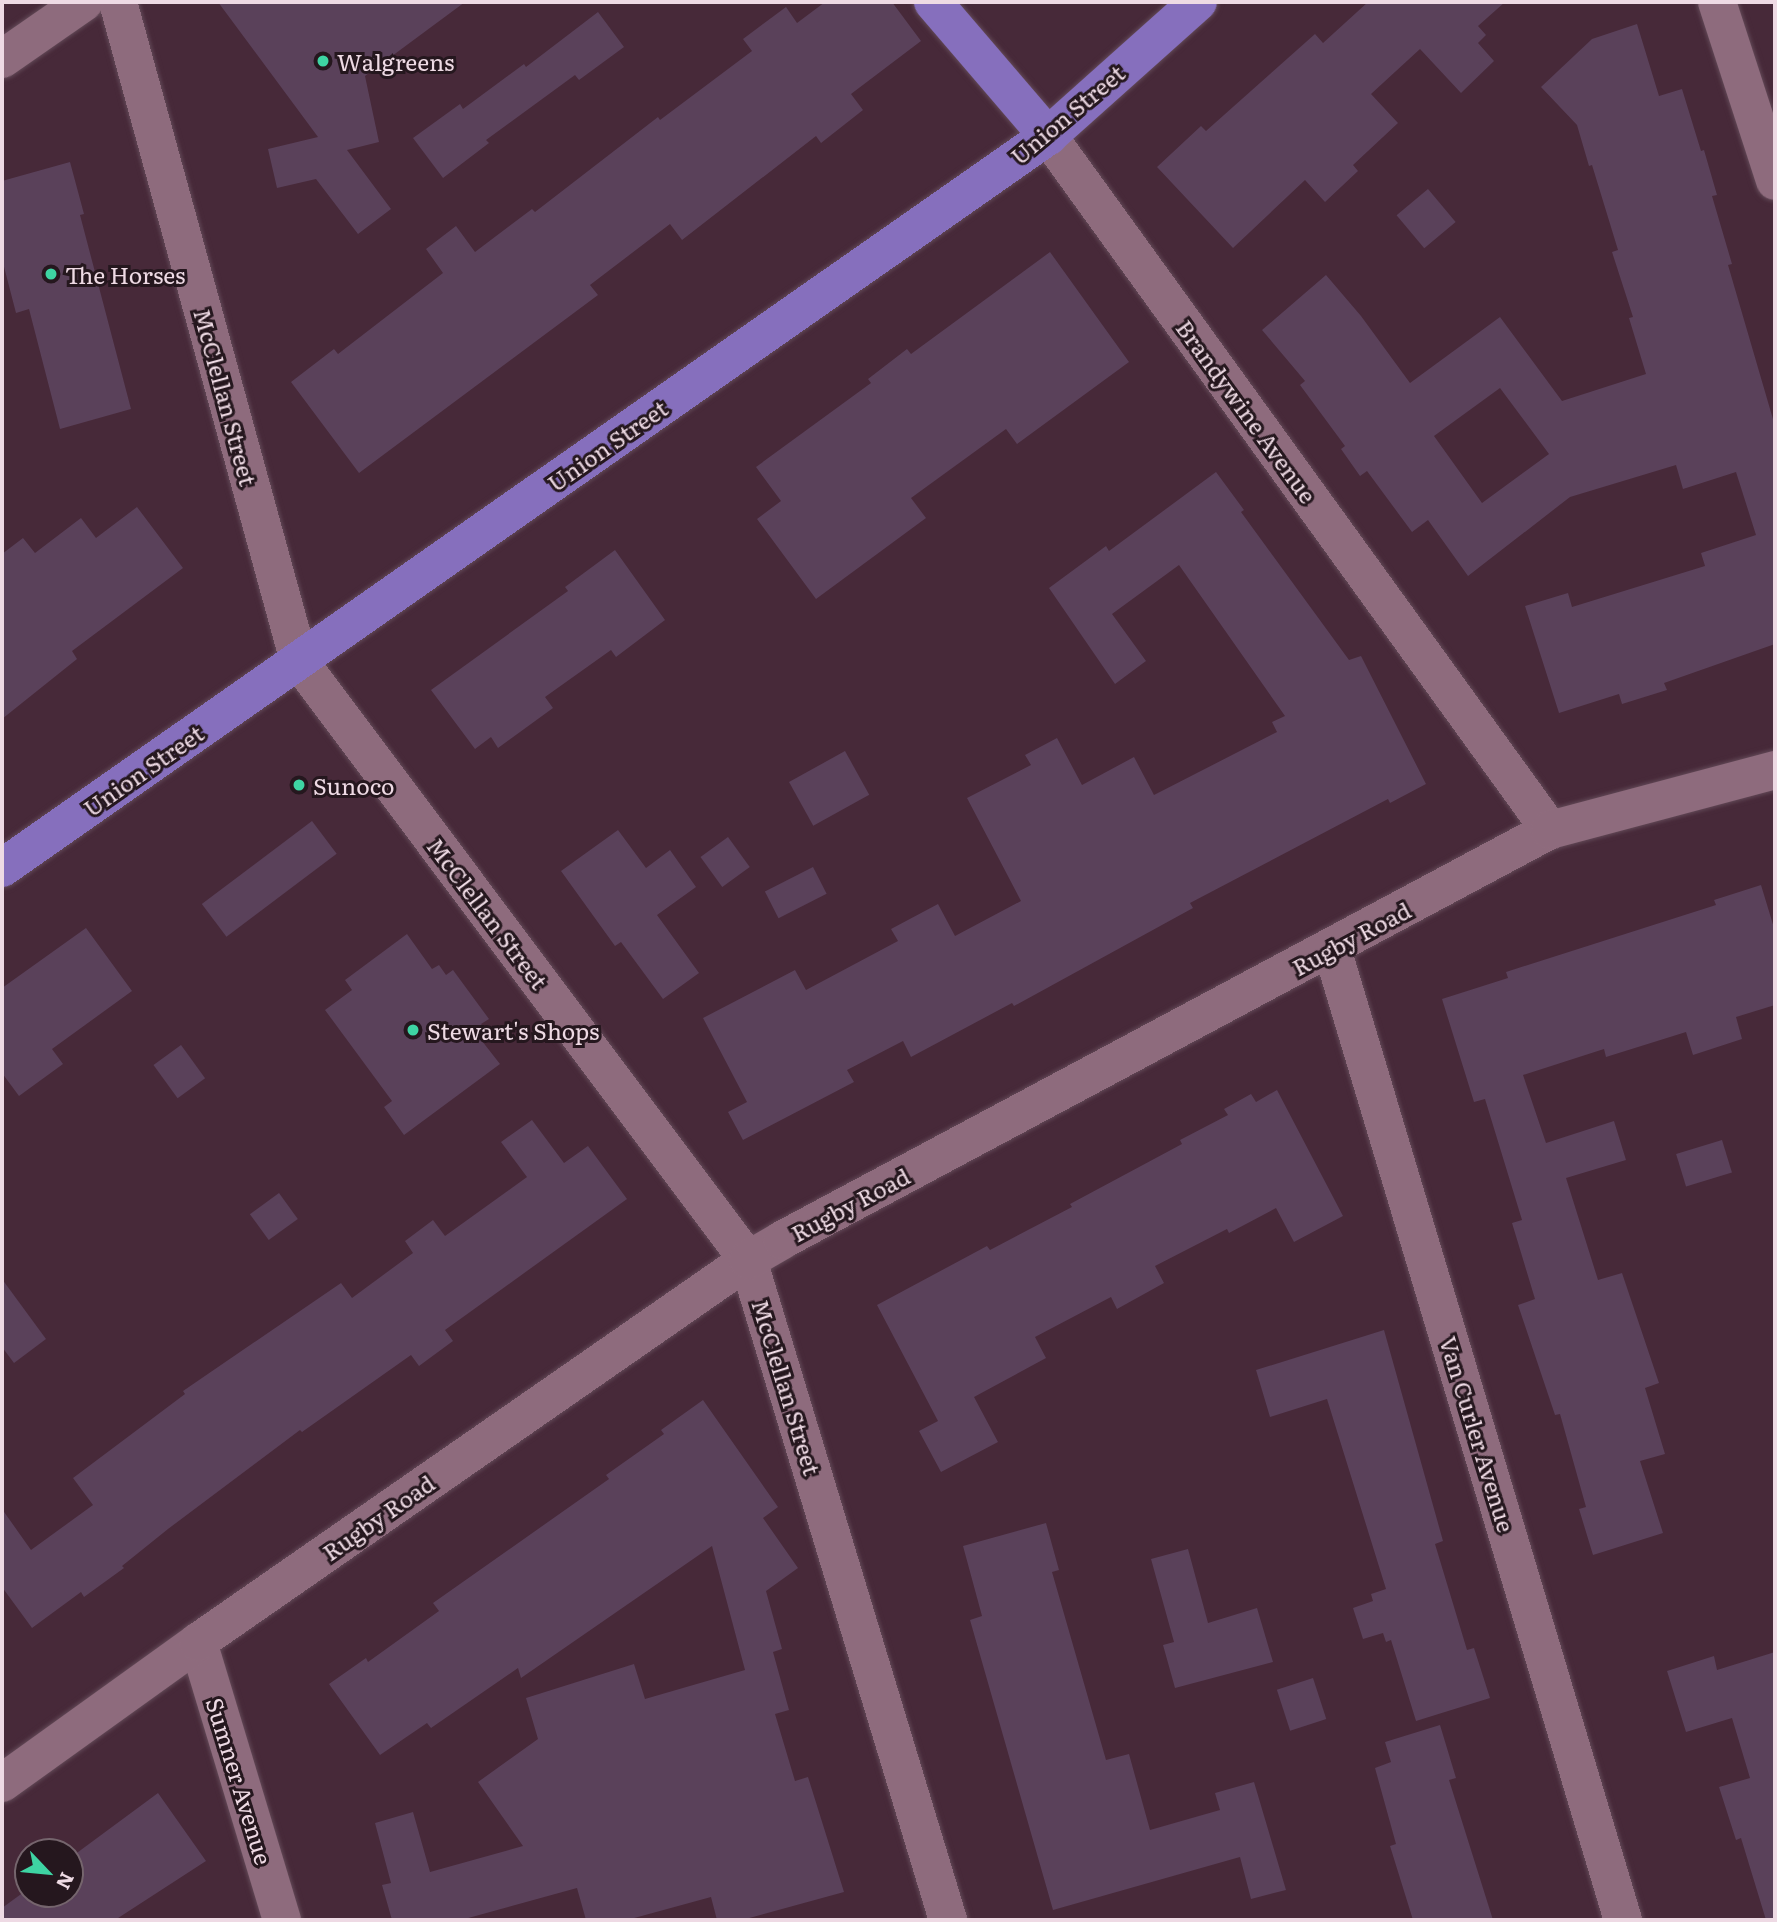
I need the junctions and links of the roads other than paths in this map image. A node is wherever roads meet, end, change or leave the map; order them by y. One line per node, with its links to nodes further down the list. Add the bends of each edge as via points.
1 (84, 2): 6 (street)
2 (118, 2): 9 (street, McClellan Street)
3 (933, 2): 7 (main road, Brandywine Avenue)
4 (1198, 2): 7 (main road, Union Street)
5 (1717, 2): 8 (street)
6 (2, 58)
7 (1048, 136): 9 (main road, Union Street); 11 (street, Brandywine Avenue)
8 (1775, 181)
9 (299, 661): 12 (main road, Union Street); 14 (street, McClellan Street)
10 (1775, 770): 11 (street, Rugby Road)
11 (1550, 830): 13 (street, Rugby Road)
12 (2, 868)
13 (1332, 949): 14 (street, Rugby Road); 19 (street, Van Curler Avenue)
14 (748, 1260): 15 (street, Rugby Road); 18 (street, McClellan Street)
15 (198, 1642): 16 (street, Rugby Road); 17 (street, Sumner Avenue)
16 (2, 1783)
17 (282, 1920)
18 (948, 1920)
19 (1623, 1920)

